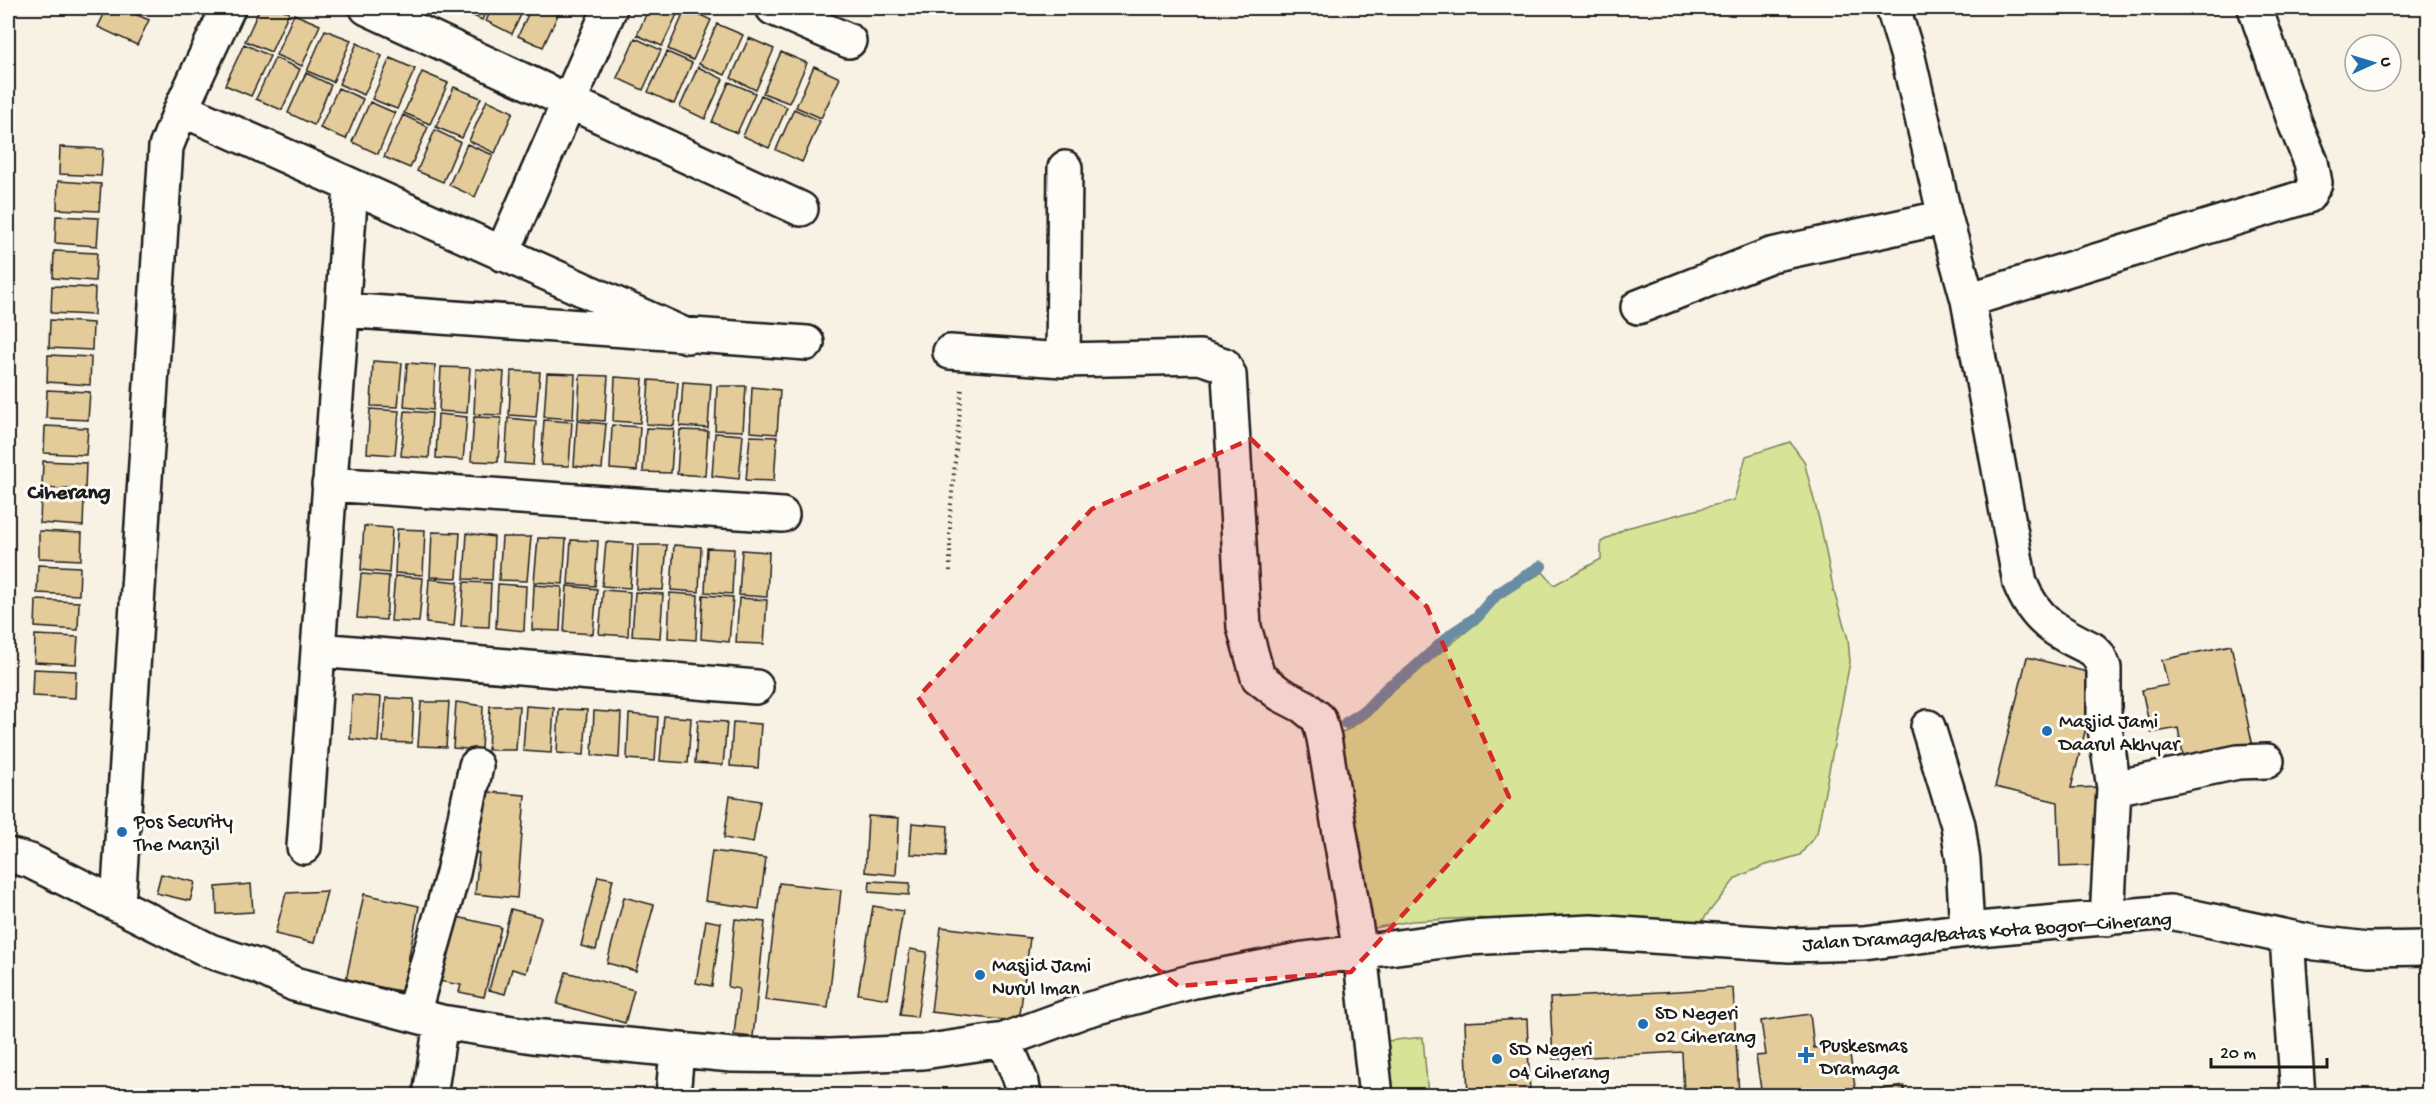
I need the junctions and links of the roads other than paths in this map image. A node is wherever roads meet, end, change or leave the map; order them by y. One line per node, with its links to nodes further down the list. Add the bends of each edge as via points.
1 (228, 8): 9 (street)
2 (367, 8): 8 (street)
3 (610, 8): 8 (street)
4 (773, 8): 7 (street)
5 (1893, 8): 13 (street)
6 (2254, 8): 15 (street, via 2311,162 2315,183 2308,196)
7 (849, 41)
8 (568, 101): 12 (street); 14 (street)
9 (181, 109): 11 (street); 32 (street, via 166,147)
10 (1065, 168): 21 (street)
11 (351, 187): 14 (street); 17 (street)
12 (801, 209)
13 (1945, 217): 15 (street); 16 (street, via 1771,255)
14 (502, 254): 18 (street)
15 (1968, 300): 29 (street, via 2020,583 2026,599 2043,621 2092,649 2101,661 2105,680 2104,722)
16 (1638, 307)
17 (342, 310): 18 (street); 22 (street)
18 (687, 336): 19 (street)
19 (807, 344)
20 (957, 353): 21 (street)
21 (1063, 360): 37 (street, via 1200,357 1224,364 1229,375 1244,627 1258,676 1319,719)
22 (329, 484): 23 (street); 24 (street)
23 (782, 515)
24 (318, 650): 25 (street); 30 (street)
25 (756, 687)
26 (1928, 727): 34 (street, via 1958,825)
27 (2267, 761): 29 (street, via 2238,762)
28 (476, 766): 38 (street)
29 (2114, 788): 33 (street)
30 (304, 847)
31 (8, 855): 32 (street, Jalan Dramaga/Batas Kota Bogor–Ciherang, via 30,861)
32 (118, 904): 38 (street, Jalan Dramaga/Batas Kota Bogor–Ciherang, via 210,951 259,967 294,984)
33 (2107, 919): 34 (street, Jalan Dramaga/Batas Kota Bogor–Ciherang); 35 (street, Jalan Dramaga/Batas Kota Bogor–Ciherang, via 2170,912)
34 (1967, 930): 37 (street, Jalan Dramaga/Batas Kota Bogor–Ciherang, via 1864,943 1790,945 1591,932 1467,938)
35 (2287, 938): 36 (street, Jalan Dramaga/Batas Kota Bogor–Ciherang, via 2348,948); 45 (street)
36 (2428, 948)
37 (1360, 952): 39 (street, Jalan Dramaga/Batas Kota Bogor–Ciherang, via 1194,981 1086,1010); 44 (street)
38 (427, 1018): 40 (street, Jalan Dramaga/Batas Kota Bogor–Ciherang, via 533,1036); 41 (street)
39 (1004, 1040): 40 (street, Jalan Dramaga/Batas Kota Bogor–Ciherang, via 923,1052 830,1056); 43 (street)
40 (677, 1050): 42 (street)
41 (430, 1095)
42 (673, 1095)
43 (1024, 1095)
44 (1376, 1095)
45 (2298, 1095)

